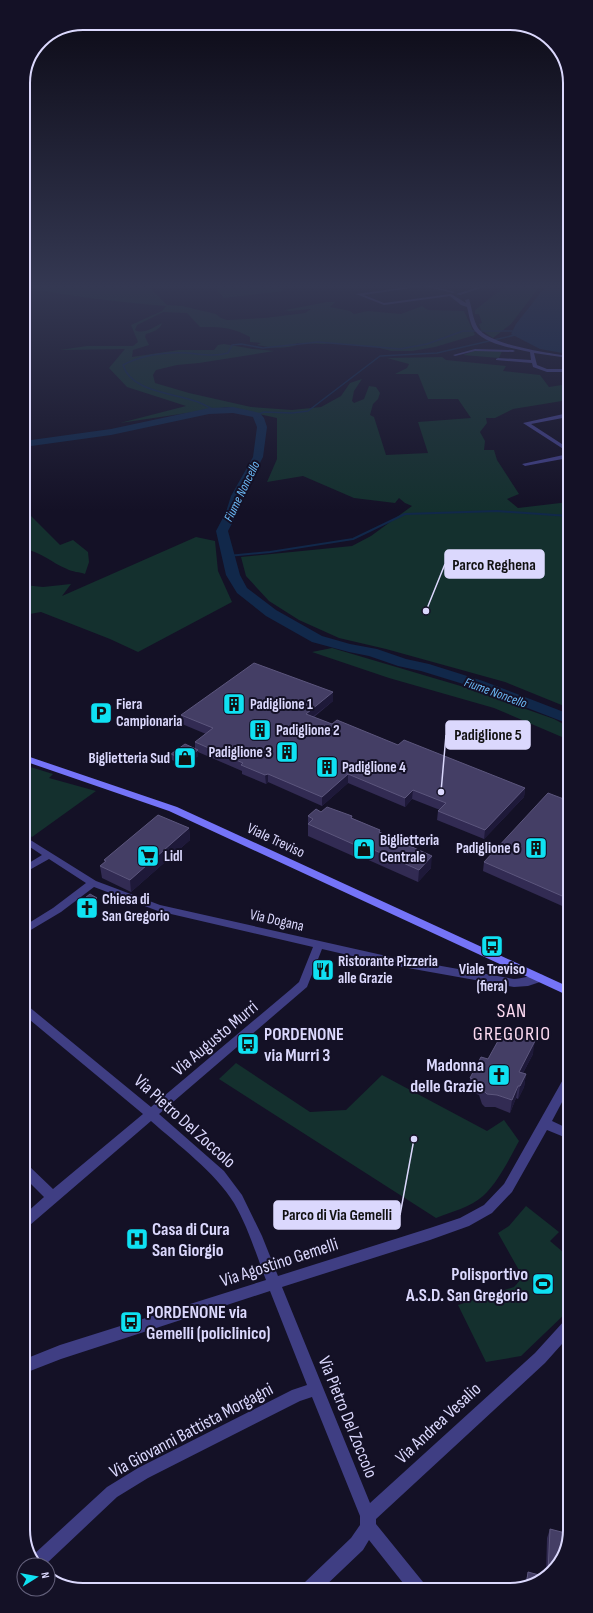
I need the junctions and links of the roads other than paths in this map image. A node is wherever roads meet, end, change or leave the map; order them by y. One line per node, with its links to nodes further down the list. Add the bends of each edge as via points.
1 (525, 361): 2 (street)
2 (534, 362): 3 (street, via 535,366 547,371)
3 (563, 371)
4 (563, 416): 5 (street, via 526,423)
5 (563, 447)
6 (563, 457): 7 (street)
7 (525, 464)
8 (30, 760): 15 (main road, Viale Treviso, via 174,809)
9 (30, 846): 10 (street, Via Dogana)
10 (49, 855): 11 (street); 12 (street, Via Dogana)
11 (30, 866)
12 (93, 883): 13 (street); 14 (street, Via Dogana, via 158,908)
13 (30, 927)
14 (318, 945): 15 (street, Via Dogana, via 500,981 528,982); 19 (street, Via Augusto Murri, via 303,984)
15 (539, 978): 16 (main road, Viale Treviso)
16 (563, 989)
17 (30, 1014): 19 (street, Via Pietro Del Zoccolo)
18 (563, 1090): 20 (street, Via Agostino Gemelli)
19 (151, 1114): 23 (street, Via Augusto Murri); 25 (street, Via Pietro Del Zoccolo, via 220,1175 238,1199)
20 (544, 1123): 21 (street); 25 (street, Via Agostino Gemelli, via 508,1188 488,1209 464,1222 430,1234)
21 (563, 1131)
22 (30, 1175): 23 (street)
23 (53, 1197): 24 (street, Via Augusto Murri)
24 (30, 1217)
25 (274, 1282): 27 (street, Via Agostino Gemelli); 28 (street, Via Pietro Del Zoccolo)
26 (563, 1333): 29 (street, Via Andrea Vesalio, via 540,1358)
27 (30, 1364)
28 (316, 1389): 29 (street, Via Pietro Del Zoccolo); 30 (street, Via Giovanni Battista Morgagni, via 298,1395 144,1473 112,1492)
29 (368, 1521): 31 (street, Via Andrea Vesalio, via 357,1544); 32 (street, Via Pietro Del Zoccolo)
30 (42, 1557)
31 (316, 1583)
32 (413, 1583)

